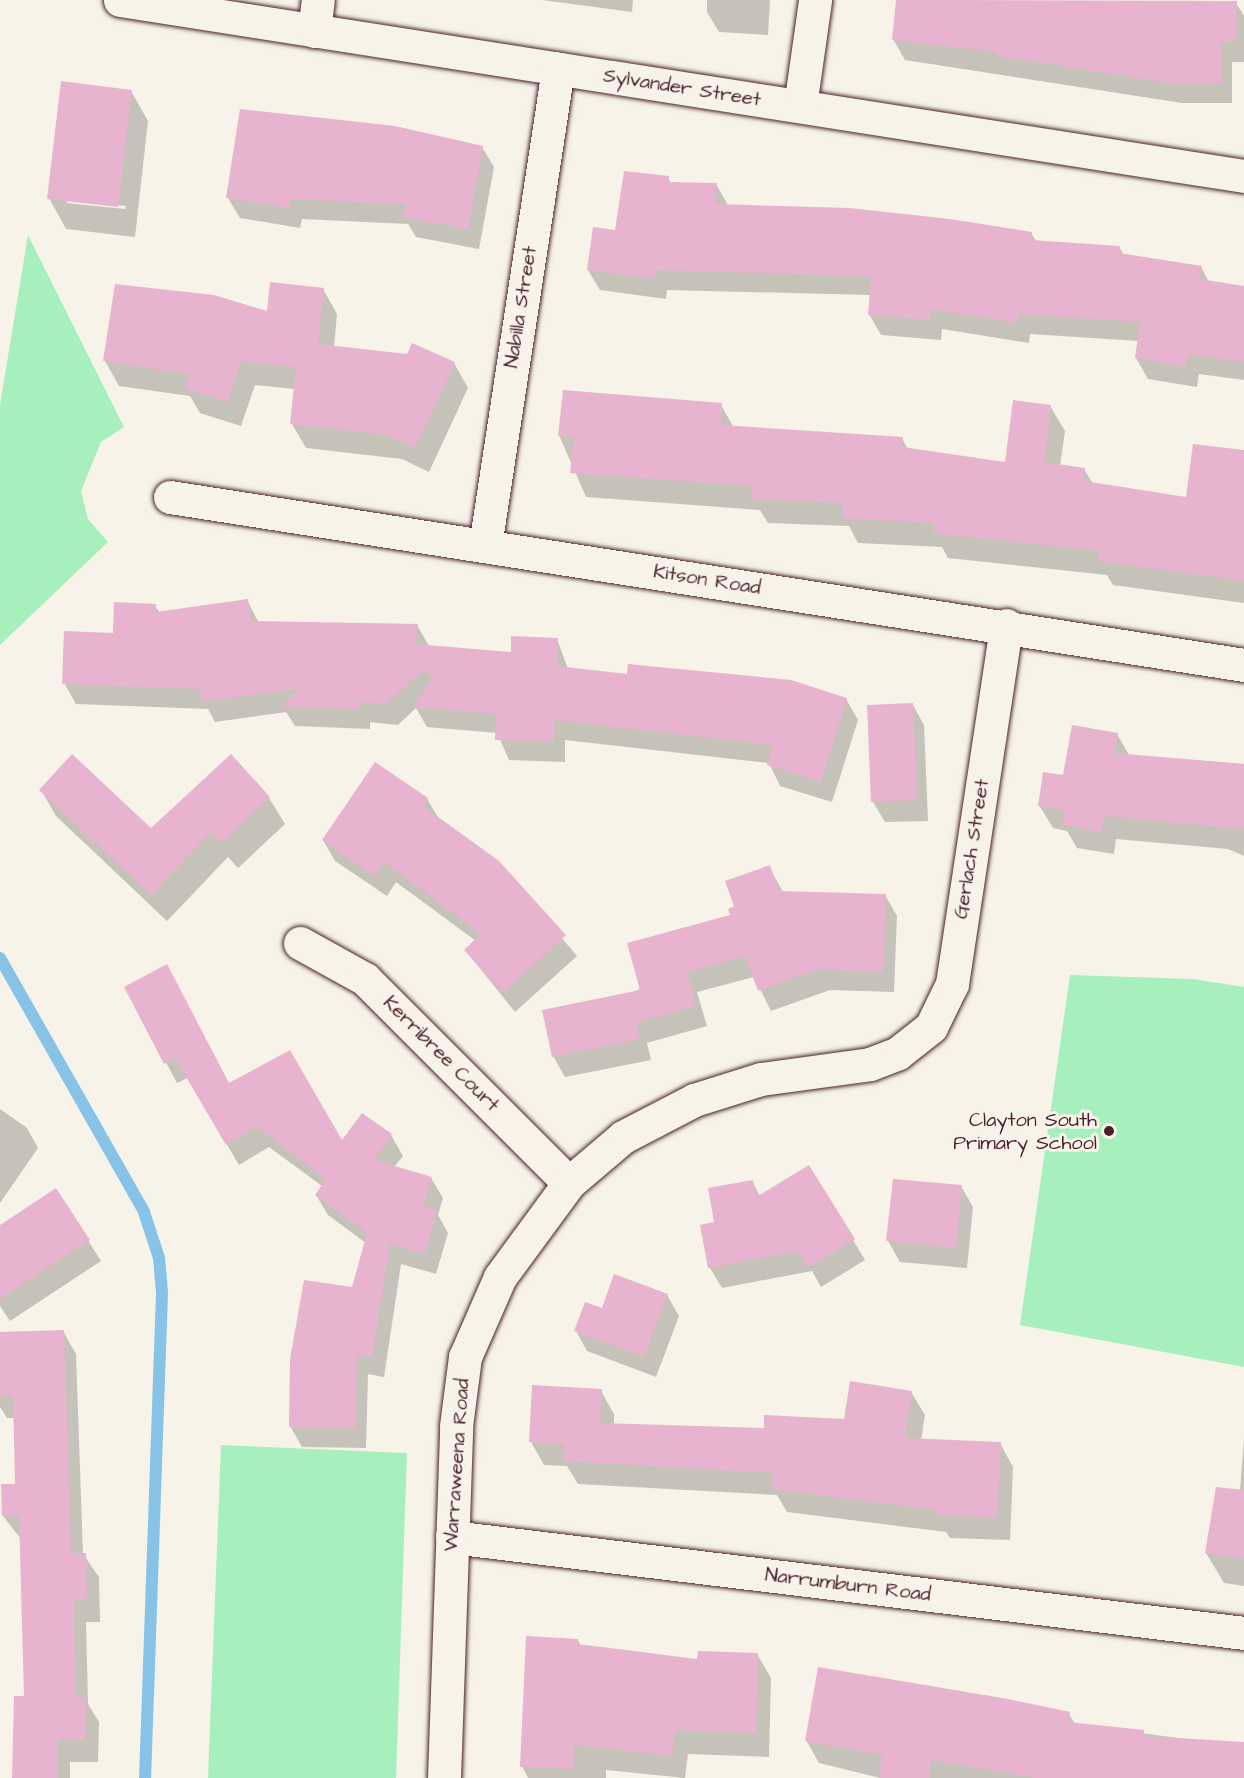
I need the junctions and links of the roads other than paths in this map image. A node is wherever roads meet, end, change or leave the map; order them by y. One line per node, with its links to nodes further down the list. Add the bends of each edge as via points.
1 (120, 0): 3 (street, Sylvander Street)
2 (815, 0): 5 (street)
3 (316, 16): 4 (street, Sylvander Street)
4 (558, 69): 5 (street, Sylvander Street); 8 (street, Nabilla Street)
5 (800, 106): 6 (street, Sylvander Street)
6 (1244, 176)
7 (170, 497): 8 (street, Kitson Road)
8 (484, 546): 9 (street, Kitson Road)
9 (1006, 625): 10 (street, Kitson Road); 12 (street, Gerlach Street, via 952,984 931,1027)
10 (1244, 665)
11 (300, 943): 13 (street, Kerribree Court, via 365,979)
12 (898, 1053): 13 (street, Warraweena Road, via 870,1064 761,1079 694,1100 623,1137)
13 (569, 1183): 14 (street, Warraweena Road, via 500,1277 465,1357)
14 (452, 1537): 15 (street, Narrumburn Road); 16 (street, Warraweena Road)
15 (1244, 1633)
16 (444, 1778)

